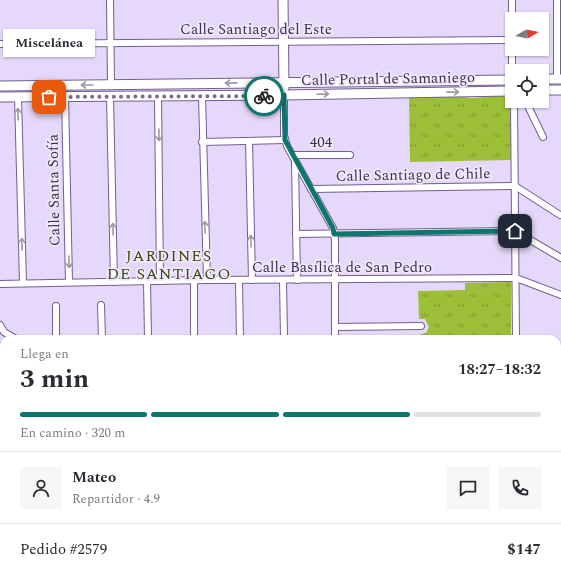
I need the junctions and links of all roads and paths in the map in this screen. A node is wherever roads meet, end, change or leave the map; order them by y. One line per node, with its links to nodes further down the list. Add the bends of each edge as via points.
1 (110, 0): 7 (street)
2 (283, 0): 8 (street)
3 (512, 0): 5 (street)
4 (557, 0): 10 (street)
5 (512, 12)
6 (505, 40): 8 (street, Calle Santiago del Este)
7 (111, 42): 8 (street, Calle Santiago del Este); 9 (street, Calle Santiago del Este); 13 (street)
8 (284, 42): 12 (street)
9 (0, 44)
10 (559, 79)
11 (505, 80): 12 (street, Calle Portal de Samaniego)
12 (284, 83): 13 (street, Calle Portal de Samaniego, one-way to 13); 18 (street)
13 (111, 85): 14 (street, Calle Portal de Samaniego, one-way to 14)
14 (0, 86)
15 (549, 90): 16 (street)
16 (561, 90)
17 (505, 91): 18 (street, Calle Portal de Samaniego, one-way to 17)
18 (284, 95): 20 (street, Calle Portal de Samaniego); 28 (street)
19 (158, 96): 20 (street, Calle Portal de Samaniego); 24 (street, Calle Portal de Samaniego); 48 (street, one-way to 48)
20 (202, 96): 30 (street)
21 (0, 97): 22 (street, Calle Portal de Samaniego)
22 (18, 97): 23 (street, Calle Portal de Samaniego); 52 (street, one-way to 22)
23 (65, 97): 24 (street, Calle Portal de Samaniego); 50 (street, Calle Santa Sofía, one-way to 50)
24 (110, 97): 51 (street, one-way to 24)
25 (514, 108): 33 (street)
26 (529, 108): 27 (street)
27 (543, 137)
28 (285, 140): 29 (street); 32 (street)
29 (249, 141): 30 (street); 44 (street, one-way to 29)
30 (202, 142): 42 (street, one-way to 30)
31 (350, 155): 32 (street, 404)
32 (294, 158): 34 (street); 37 (street)
33 (515, 186): 34 (street, Calle Santiago de Chile); 35 (street); 36 (street)
34 (311, 190): 38 (street)
35 (560, 215)
36 (515, 231): 38 (street); 39 (street); 40 (street)
37 (296, 234): 38 (street); 46 (street)
38 (334, 234): 41 (street)
39 (561, 258)
40 (516, 278): 41 (street, Calle Basílica de San Pedro); 54 (street, Calle Basílica de San Pedro); 68 (street)
41 (335, 279): 46 (street, Calle Basílica de San Pedro); 59 (street)
42 (207, 280): 43 (street, Calle Basílica de San Pedro); 49 (street, Calle Basílica de San Pedro)
43 (239, 280): 44 (street, Calle Basílica de San Pedro); 65 (street)
44 (252, 280): 45 (street, Calle Basílica de San Pedro)
45 (283, 280): 46 (street, Calle Basílica de San Pedro); 66 (street)
46 (297, 280)
47 (147, 281): 48 (street, Calle Basílica de San Pedro); 51 (street, Calle Basílica de San Pedro); 63 (street)
48 (160, 281): 49 (street, Calle Basílica de San Pedro)
49 (194, 281): 64 (street)
50 (69, 282): 51 (street, Calle Basílica de San Pedro); 52 (street, Calle Basílica de San Pedro)
51 (114, 282)
52 (23, 283): 53 (street, Calle Basílica de San Pedro)
53 (0, 284)
54 (561, 295)
55 (101, 305): 62 (street)
56 (56, 306): 61 (street)
57 (0, 325): 60 (street)
58 (421, 326): 59 (street)
59 (335, 327): 67 (street)
60 (9, 335)
61 (56, 335)
62 (102, 335)
63 (148, 335)
64 (194, 335)
65 (240, 335)
66 (284, 335)
67 (336, 335)
68 (517, 335)

